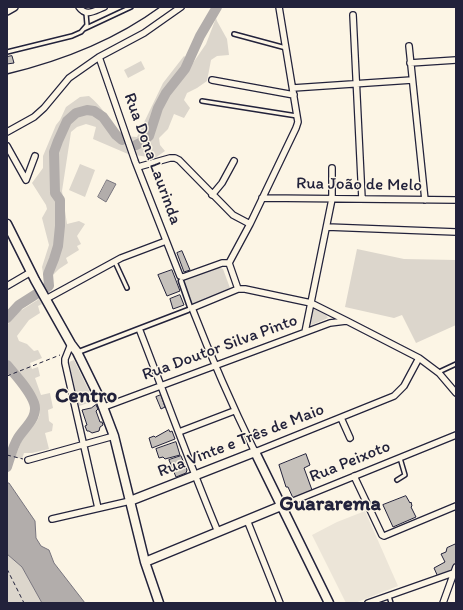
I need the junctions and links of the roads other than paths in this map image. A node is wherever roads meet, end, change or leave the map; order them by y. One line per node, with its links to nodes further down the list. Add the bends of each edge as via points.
1 (14, 7): 7 (street)
2 (79, 7): 8 (street)
3 (104, 7): 8 (street)
4 (131, 7): 10 (lane)
5 (181, 7): 15 (street, via 144,33)
6 (279, 7): 13 (street)
7 (7, 11)
8 (86, 13): 10 (lane, via 87,25)
9 (353, 16): 20 (street)
10 (84, 29): 14 (lane, via 72,36)
11 (234, 34): 13 (lane)
12 (409, 46): 17 (street)
13 (286, 48): 21 (street)
14 (7, 52)
15 (98, 57): 25 (street, via 69,78 34,117); 29 (street, Rua Dona Laurinda)
16 (456, 60): 17 (street)
17 (410, 63): 19 (street)
18 (212, 80): 22 (street)
19 (412, 80): 20 (street); 35 (street)
20 (356, 84): 21 (street); 34 (street)
21 (293, 88): 22 (street)
22 (294, 95): 24 (street)
23 (202, 101): 24 (lane)
24 (297, 116): 32 (street, via 296,128)
25 (7, 132)
26 (7, 146): 27 (street, via 26,180)
27 (35, 156)
28 (234, 161): 31 (street)
29 (138, 167): 31 (street, via 175,158); 41 (street, Rua Dona Laurinda)
30 (332, 168): 33 (street)
31 (212, 195): 38 (street, via 233,215)
32 (262, 198): 33 (street, Rua João de Melo); 38 (street)
33 (332, 199): 34 (street, Rua João de Melo); 39 (street)
34 (362, 199): 35 (street, Rua João de Melo)
35 (425, 200): 36 (street, Rua João de Melo)
36 (456, 200)
37 (7, 224): 44 (main road)
38 (250, 224): 43 (street)
39 (327, 227): 40 (street); 50 (street)
40 (456, 232)
41 (166, 241): 42 (street); 43 (street, Rua Dona Laurinda, via 180,276 222,262)
42 (115, 262): 47 (lane); 49 (street)
43 (229, 263): 48 (street)
44 (31, 272): 46 (street); 49 (main road)
45 (181, 281): 51 (street)
46 (7, 286)
47 (127, 288)
48 (238, 289): 50 (street); 51 (street)
49 (45, 297): 57 (main road)
50 (311, 303): 52 (street); 56 (street)
51 (190, 308): 58 (street); 61 (street)
52 (331, 313): 53 (street); 54 (street)
53 (347, 321): 54 (street, Rua Doutor Silva Pinto); 59 (street)
54 (330, 323): 56 (street, Rua Doutor Silva Pinto)
55 (140, 331): 63 (street)
56 (305, 332): 61 (street, Rua Doutor Silva Pinto)
57 (71, 344): 65 (main road); 72 (street, via 64,359)
58 (81, 351)
59 (419, 358): 62 (street); 67 (street, Rua Vinte e Três de Maio, via 404,386 394,396)
60 (456, 364): 62 (lane)
61 (214, 365): 63 (street, Rua Doutor Silva Pinto); 66 (street)
62 (439, 373): 64 (street)
63 (161, 385): 65 (street, Rua Doutor Silva Pinto); 68 (street)
64 (456, 393)
65 (104, 407): 70 (main road)
66 (234, 411): 68 (street); 73 (street)
67 (340, 418): 71 (street); 73 (street, Rua Vinte e Três de Maio)
68 (179, 432): 76 (street)
69 (456, 435): 74 (street, Rua Peixoto)
70 (114, 436): 72 (street); 79 (main road)
71 (350, 438)
72 (83, 444): 75 (street); 82 (street)
73 (255, 452): 76 (main road, Rua Vinte e Três de Maio); 80 (main road)
74 (400, 458): 77 (street, Rua Peixoto); 78 (lane, via 405,475)
75 (28, 460)
76 (195, 476): 79 (main road, Rua Vinte e Três de Maio); 85 (street)
77 (354, 476): 80 (street, Rua Peixoto); 81 (street, via 382,536)
78 (396, 480)
79 (130, 501): 82 (street, Rua Vinte e Três de Maio); 86 (main road)
80 (281, 506): 84 (main road, Rua Peixoto); 91 (main road)
81 (456, 506)
82 (98, 508): 83 (street, Rua Vinte e Três de Maio)
83 (52, 519)
84 (247, 520): 85 (main road, Rua Peixoto); 90 (street)
85 (218, 532): 86 (main road, Rua Peixoto)
86 (145, 562): 89 (main road)
87 (455, 570): 88 (street); 94 (street)
88 (388, 596): 92 (street); 93 (lane)
89 (159, 603)
90 (280, 603)
91 (329, 603)
92 (368, 603)
93 (391, 603)
94 (443, 603)

